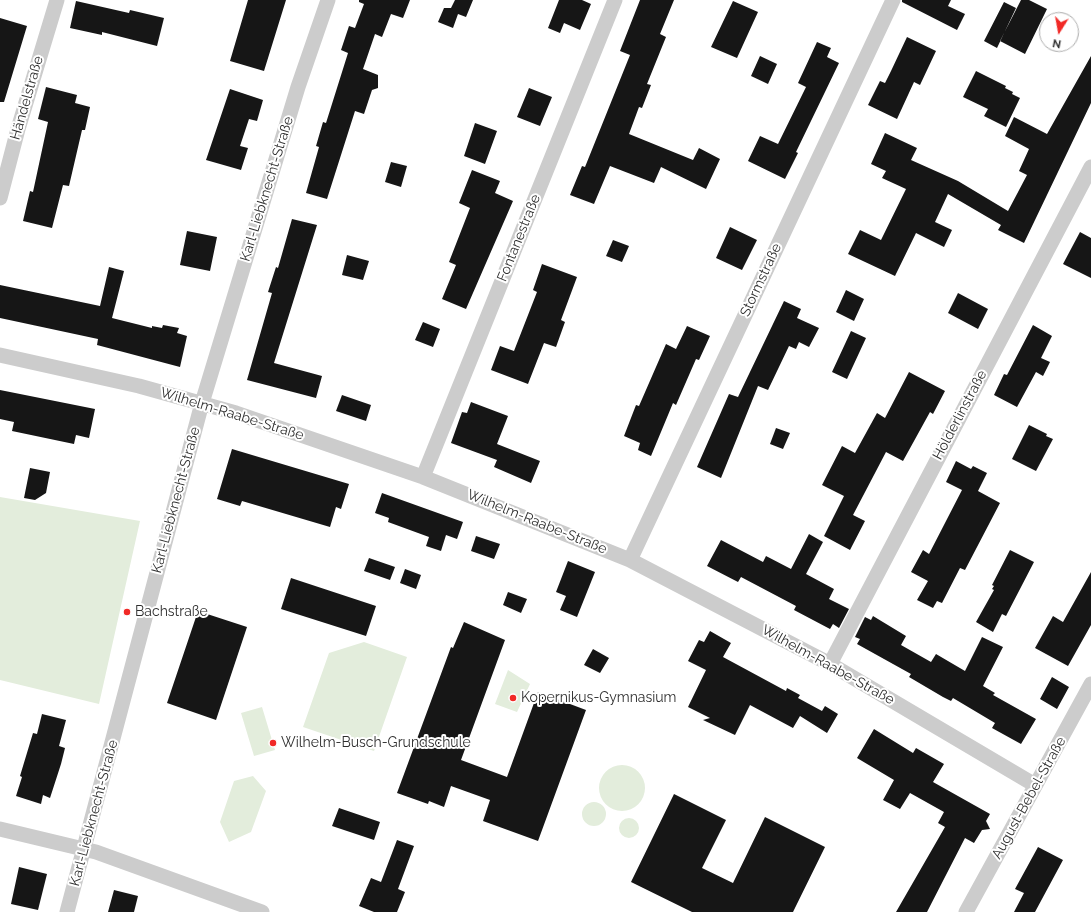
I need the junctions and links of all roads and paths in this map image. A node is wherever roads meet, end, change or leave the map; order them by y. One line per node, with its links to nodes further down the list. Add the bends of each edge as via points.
1 (57, 0): 6 (street, Händelstraße)
2 (328, 0): 8 (street, Karl-Liebknecht-Straße, via 298,87)
3 (615, 0): 9 (street, Fontanestraße)
4 (893, 0): 10 (street, Stormstraße)
5 (1091, 167): 11 (street, Hölderlinstraße)
6 (0, 198)
7 (0, 355): 8 (street, Wilhelm-Raabe-Straße, via 60,367)
8 (202, 403): 9 (street, Wilhelm-Raabe-Straße); 15 (street, Karl-Liebknecht-Straße)
9 (424, 477): 10 (street, Wilhelm-Raabe-Straße)
10 (630, 560): 11 (street, Wilhelm-Raabe-Straße)
11 (830, 664): 13 (street, Wilhelm-Raabe-Straße)
12 (1091, 684): 13 (street, August-Bebel-Straße)
13 (1035, 785): 18 (street, August-Bebel-Straße)
14 (0, 829): 15 (street)
15 (84, 849): 16 (street, Karl-Liebknecht-Straße); 17 (street)
16 (67, 912)
17 (262, 912)
18 (966, 912)

